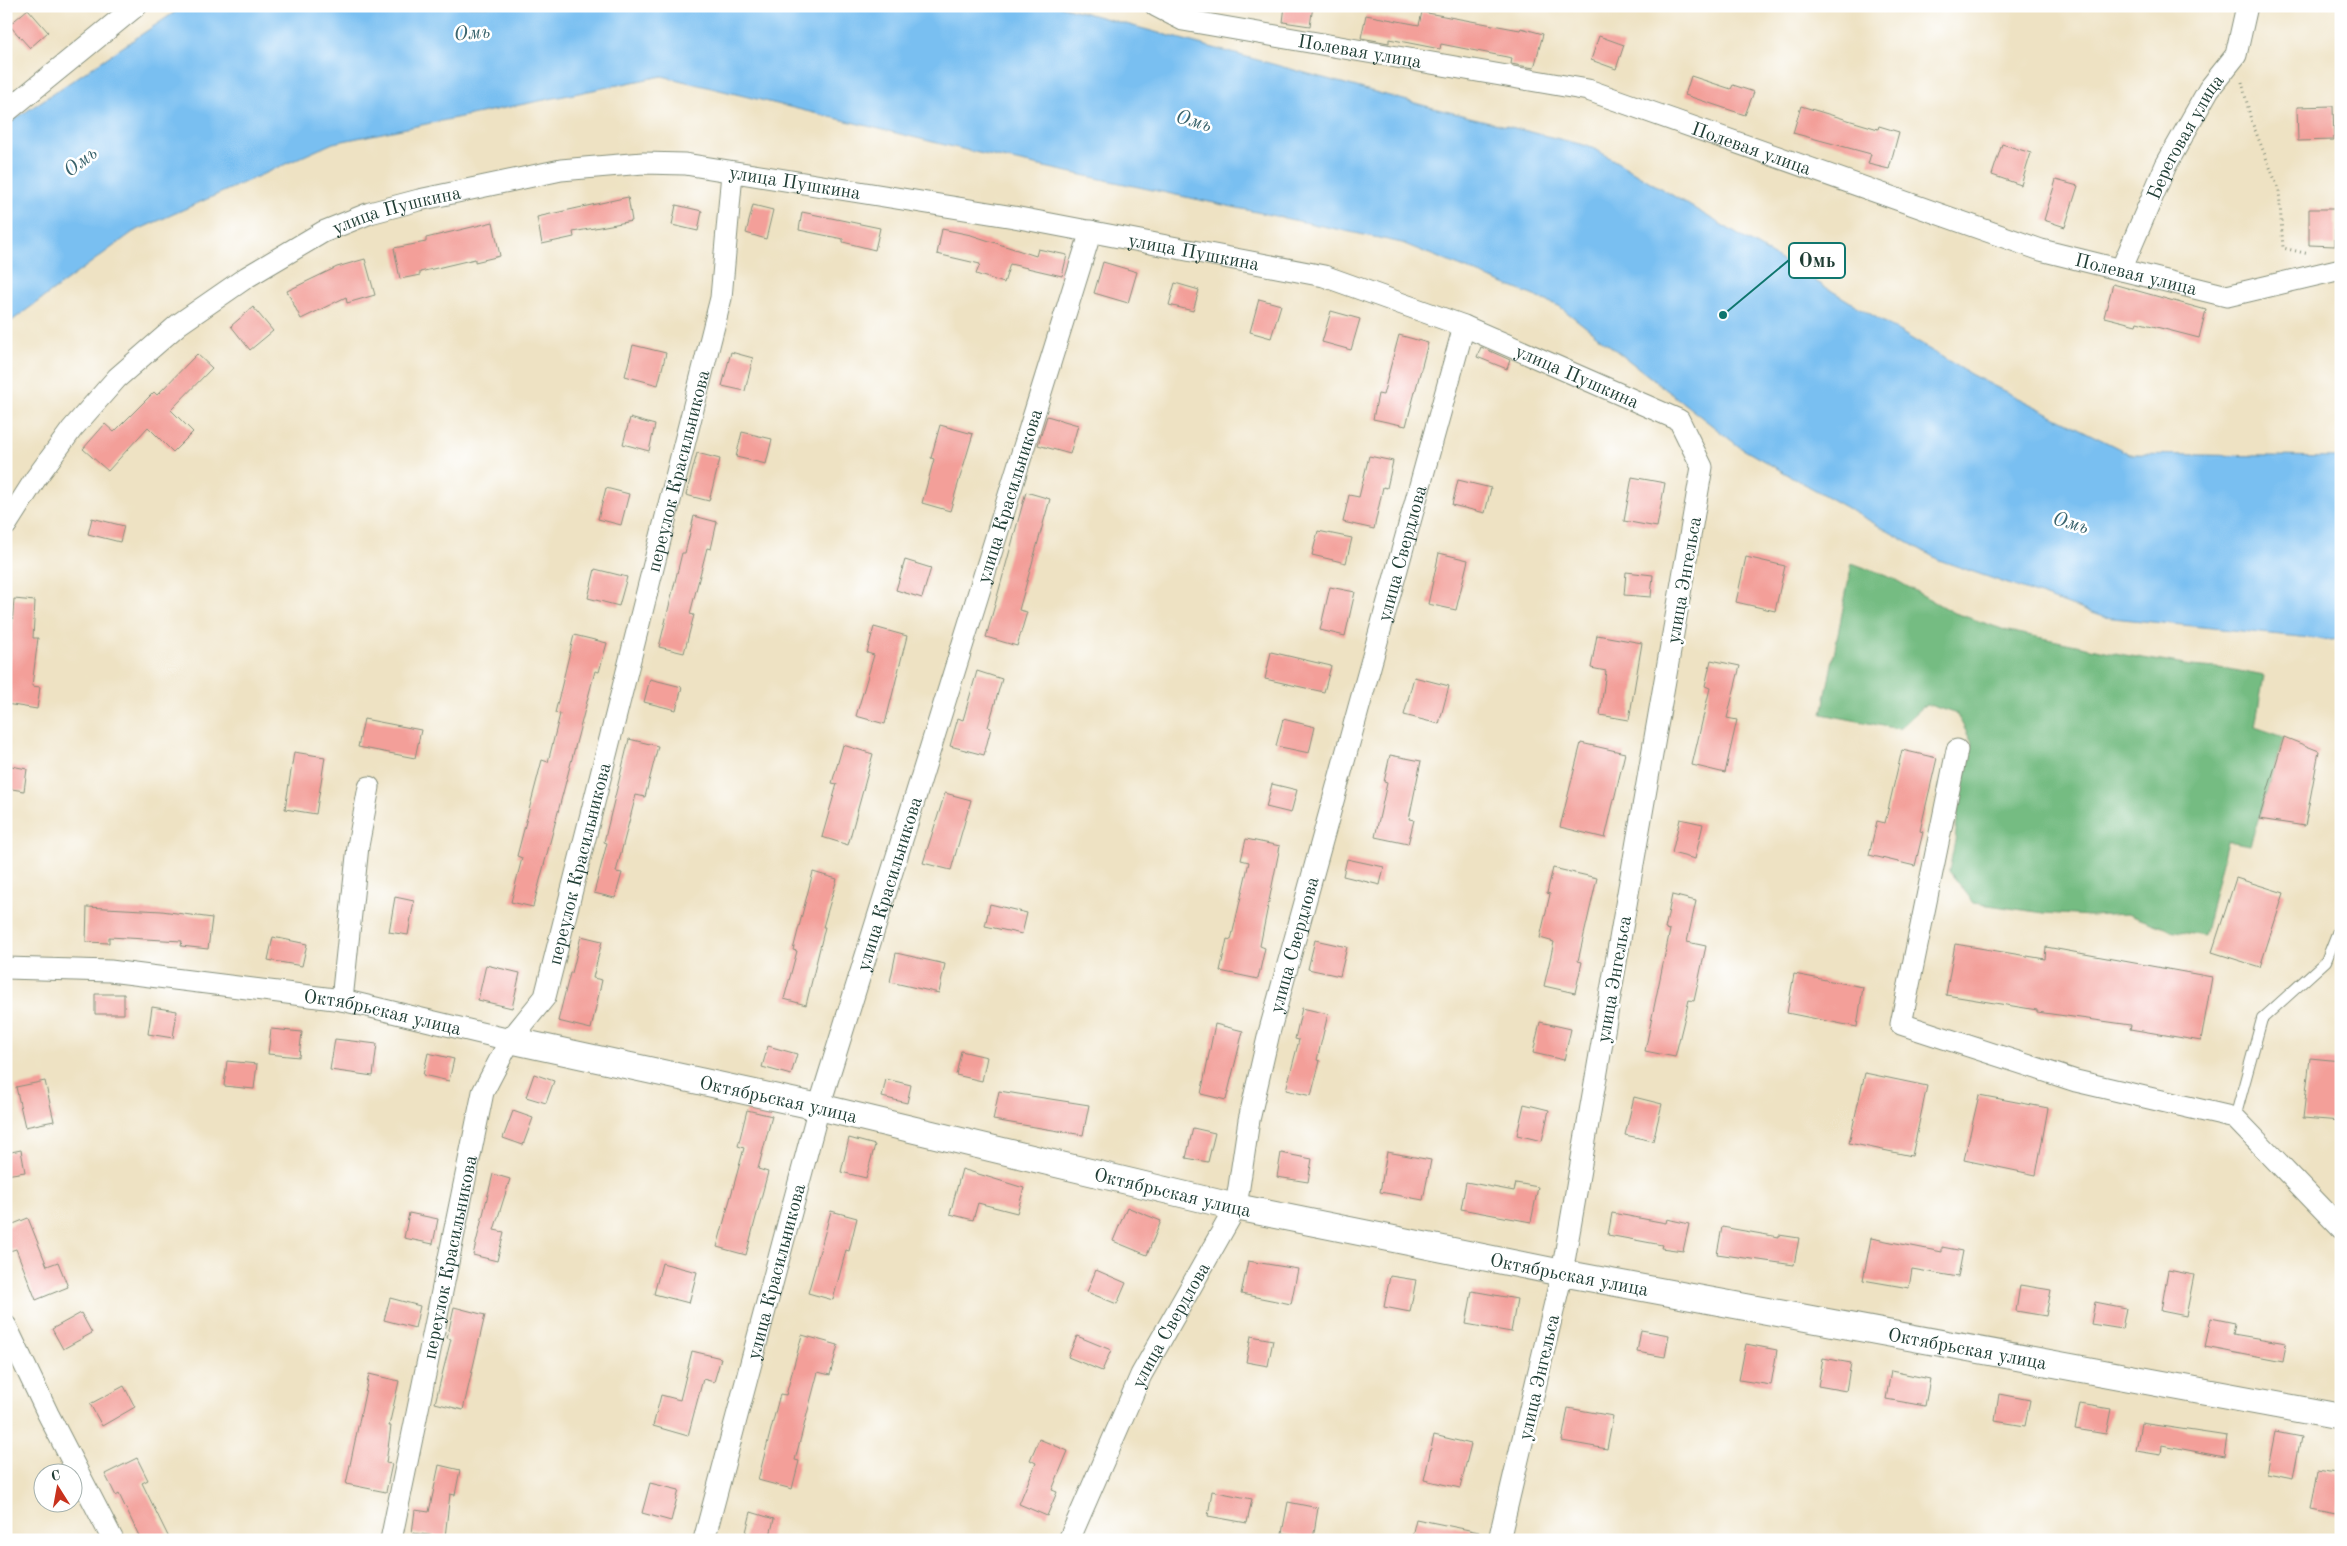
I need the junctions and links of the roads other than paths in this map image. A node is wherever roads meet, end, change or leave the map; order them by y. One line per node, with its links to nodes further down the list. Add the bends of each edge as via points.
1 (136, 6): 4 (street)
2 (1156, 6): 8 (street, Полевая улица, via 1183,20 1588,90 2041,250)
3 (2247, 6): 8 (street, Береговая улица, via 2236,55 2209,90 2166,165)
4 (6, 112)
5 (732, 173): 6 (street, улица Пушкина); 11 (street, улица Пушкина, via 685,164 643,163 560,170 419,200 370,213 323,232 247,277 178,324 117,378 72,429); 17 (street, переулок Красильникова, via 721,298 545,997)
6 (1091, 230): 9 (street, улица Пушкина, via 1324,276); 18 (street, улица Красильникова)
7 (2341, 269): 8 (street, Полевая улица, via 2227,296)
8 (2120, 270)
9 (1464, 326): 10 (street, улица Пушкина); 20 (street, улица Свердлова, via 1269,1033 1249,1120)
10 (1679, 420): 22 (street, улица Энгельса, via 1702,466)
11 (6, 525)
12 (1957, 750): 19 (street, via 1901,1024 2076,1081)
13 (369, 787): 16 (street, via 358,846)
14 (2341, 923): 19 (lane, via 2326,961 2262,1019)
15 (6, 968): 16 (street, Октябрьская улица, via 110,971)
16 (342, 1000): 17 (street, Октябрьская улица)
17 (510, 1040): 18 (street, Октябрьская улица); 26 (street, переулок Красильникова, via 483,1092)
18 (819, 1107): 20 (street, Октябрьская улица); 27 (street, улица Красильникова)
19 (2235, 1118): 21 (street)
20 (1236, 1207): 22 (street, Октябрьская улица); 28 (street, улица Свердлова, via 1141,1375)
21 (2341, 1228)
22 (1562, 1273): 24 (street, Октябрьская улица); 29 (street, улица Энгельса)
23 (6, 1326): 25 (street)
24 (2341, 1418)
25 (113, 1540)
26 (390, 1540)
27 (704, 1540)
28 (1069, 1540)
29 (1499, 1540)

